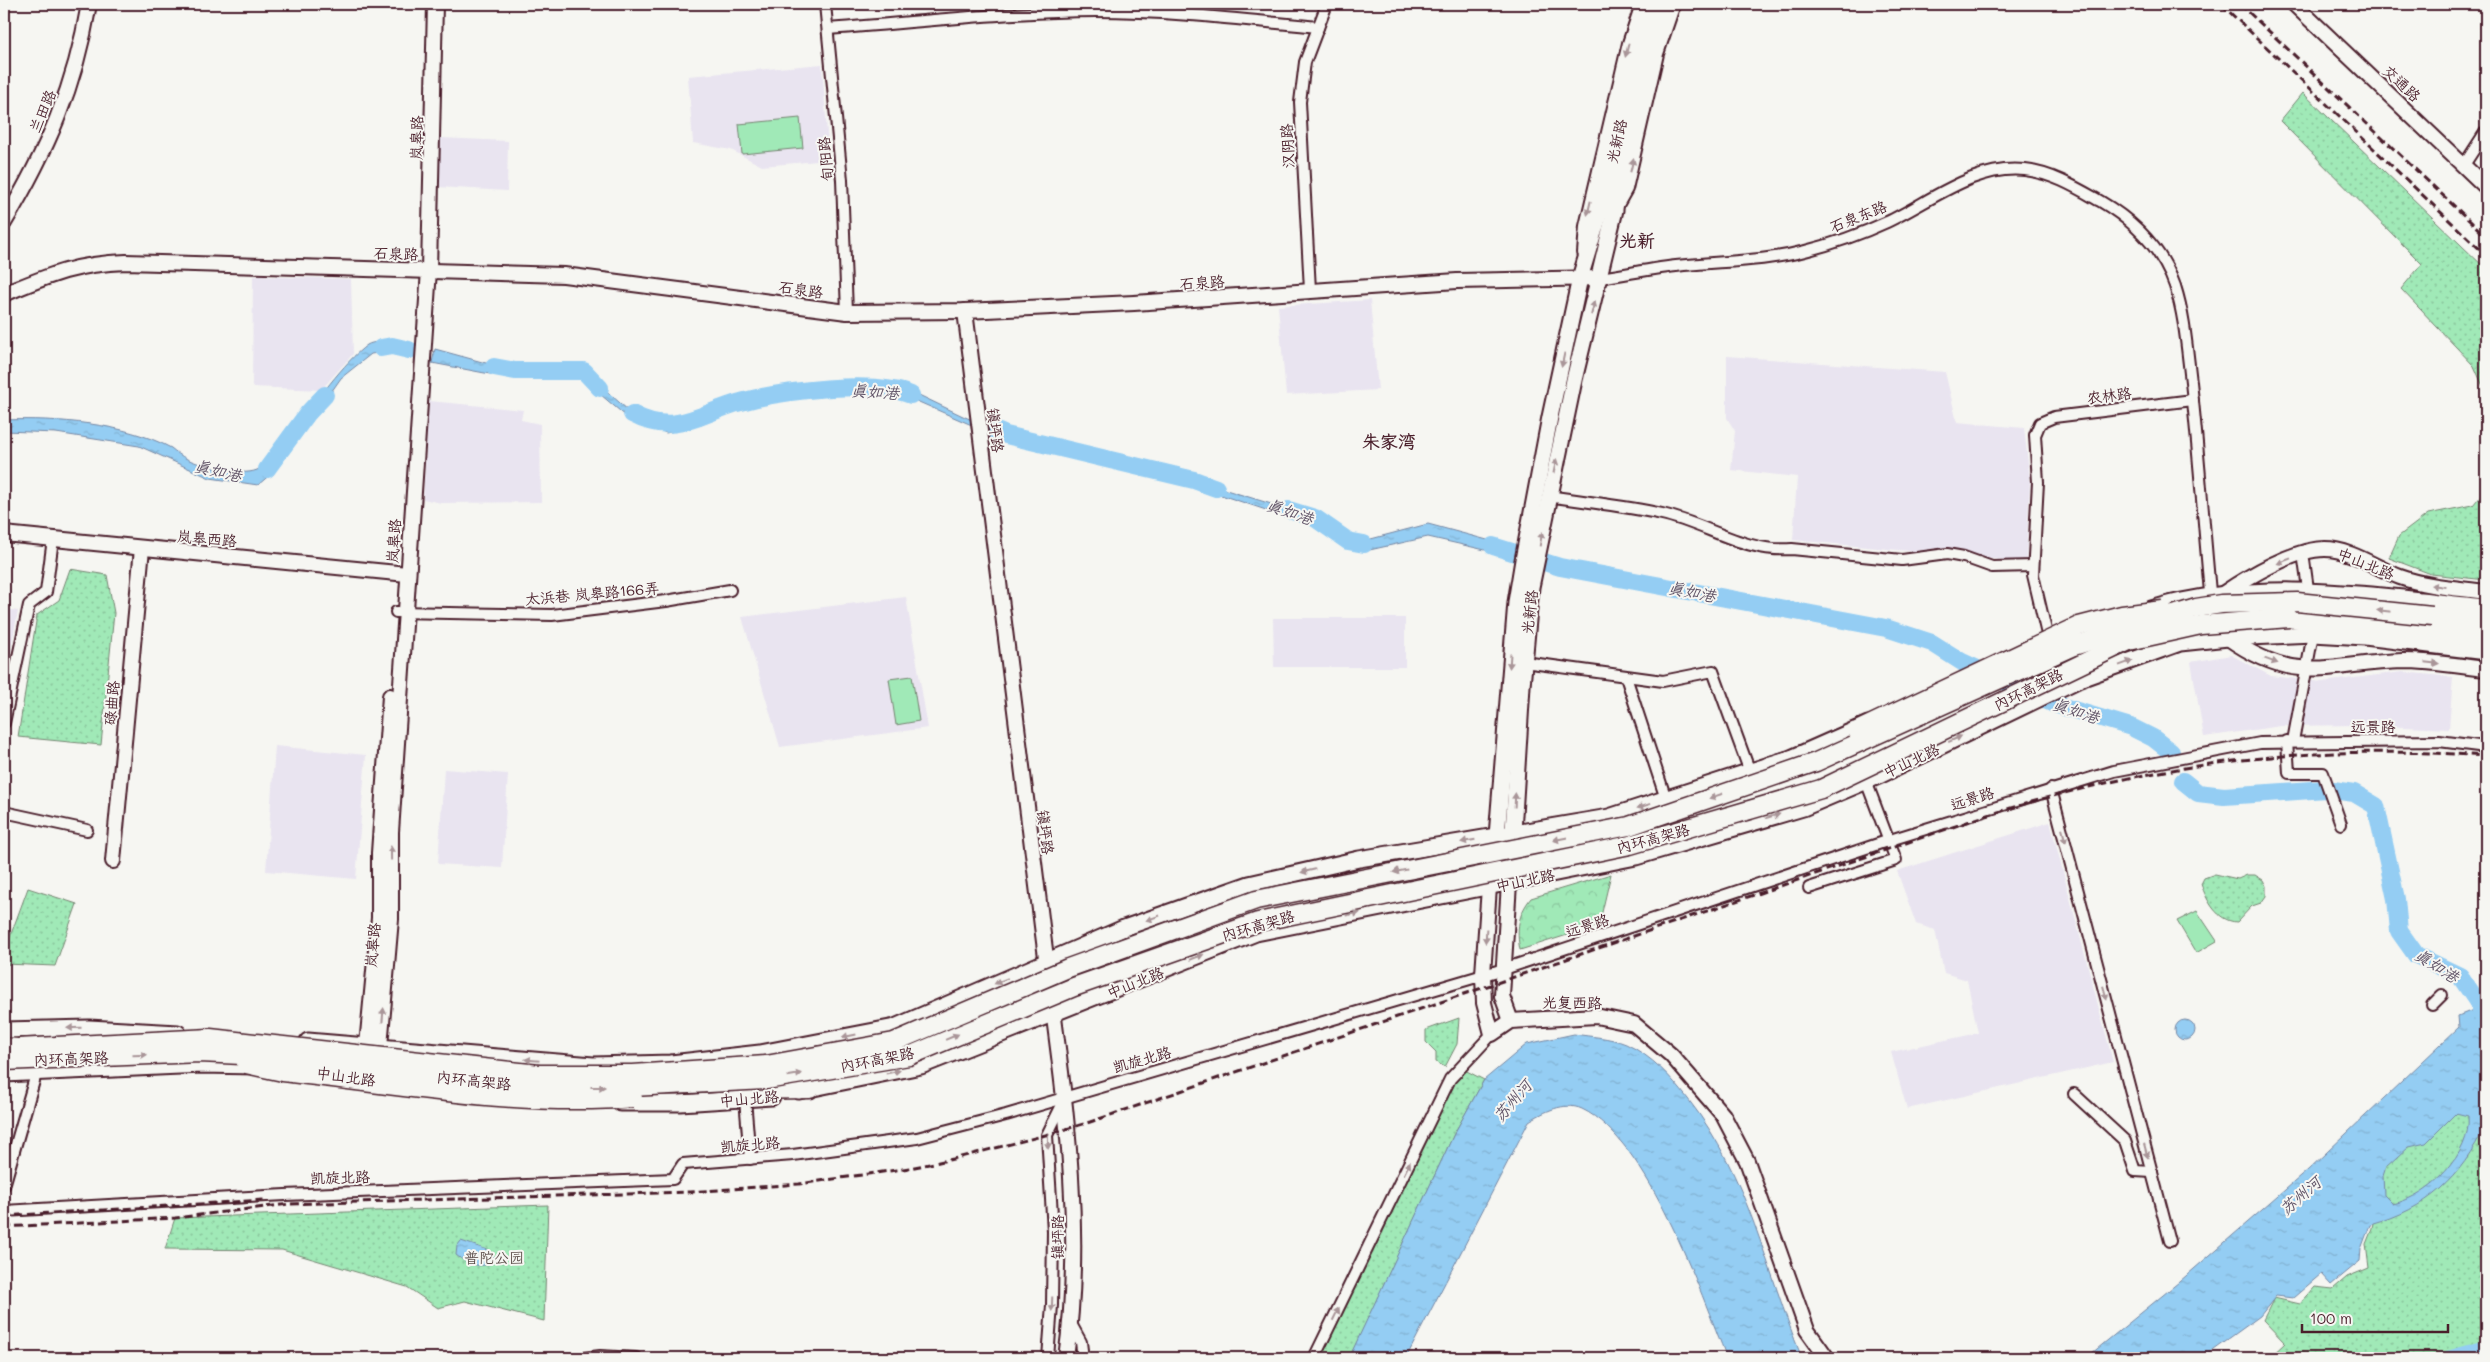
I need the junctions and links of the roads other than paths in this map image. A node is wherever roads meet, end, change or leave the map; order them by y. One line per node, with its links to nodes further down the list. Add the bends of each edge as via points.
1 (90, 4): 18 (main road, 兰田路, via 61,111 38,162)
2 (428, 4): 19 (main road, 岚皋路)
3 (435, 4): 19 (main road, 岚皋路)
4 (826, 4): 12 (street, 旬阳路)
5 (1327, 4): 11 (street, 汉阴路)
6 (1641, 4): 20 (street, 光新路, one-way to 20, via 1628,43 1585,226)
7 (1652, 4): 14 (main road, 光新路, via 1637,49)
8 (1665, 4): 14 (main road, 光新路)
9 (1676, 4): 17 (street, 光新路, one-way to 9, via 1627,190 1658,54)
10 (2294, 4): 15 (main road, 交通路)
11 (1318, 28): 12 (street, via 1199,16 1096,11); 22 (street, 汉阴路, via 1305,62 1300,102)
12 (828, 29): 25 (street, 旬阳路, via 842,180)
13 (2486, 131): 15 (street)
14 (1618, 158): 17 (main road, 光新路); 20 (main road, 光新路)
15 (2464, 165): 16 (main road, 交通路)
16 (2486, 187)
17 (1615, 210): 21 (main road, 光新路)
18 (4, 223)
19 (425, 270): 23 (main road, 石泉路, via 98,263 48,275); 25 (main road, 石泉路, via 564,274); 35 (main road, 岚皋路)
20 (1580, 278): 21 (main road, 石泉路); 22 (main road, 石泉路); 28 (main road, 光新路, one-way to 28)
21 (1600, 278): 26 (street, 石泉东路, via 1675,266 1758,260 1805,251 1886,223 1971,179 1998,170 2024,169 2052,176 2111,208 2139,230 2154,247 2174,283 2183,317); 27 (main road, 光新路, one-way to 21)
22 (1310, 290): 24 (main road, 石泉路, via 1134,304)
23 (4, 294)
24 (965, 311): 25 (main road, 石泉路); 70 (main road, 镇坪路)
25 (847, 312)
26 (2193, 400): 34 (street, 农林路, via 2054,417 2040,423 2035,435 2038,482); 39 (street)
27 (1549, 496): 28 (main road, 光新路); 34 (street, via 1662,514 1747,546 1775,551 1792,549 1902,560 1946,554 1992,567)
28 (1539, 512): 33 (main road, 光新路)
29 (4, 534): 30 (main road, 岚皋西路)
30 (53, 539): 31 (main road, 岚皋西路); 52 (street, via 46,592 29,605)
31 (142, 548): 35 (main road, 岚皋西路); 66 (main road, 碌曲路)
32 (2304, 553): 36 (street); 38 (main road, 中山北路, one-way to 32, via 2414,581 2333,550); 39 (main road, 中山北路, one-way to 39, via 2269,566)
33 (1530, 562): 48 (main road, 光新路); 64 (main road, 光新路, one-way to 64, via 1512,641)
34 (2033, 566): 46 (street, 农林路)
35 (403, 573): 41 (main road, 岚皋路)
36 (2308, 589): 39 (main road, 中山北路); 40 (main road, 中山北路)
37 (730, 590): 41 (street, 太浜巷 岚皋路166弄, via 552,615)
38 (2486, 592)
39 (2218, 597): 42 (highway, 内环高架路, one-way to 39, bridge); 45 (street); 46 (main road, 中山北路, via 2178,601 2129,615); 55 (highway, bridge, via 2079,626 1809,754); 81 (highway, 内环高架路, one-way to 81, bridge, via 2196,608 2071,647 1816,762 1628,826 1256,900 1068,968 894,1042 766,1065 633,1074 539,1074 210,1038)
40 (2486, 607)
41 (400, 612): 80 (main road, 岚皋路, via 379,853)
42 (2486, 622)
43 (2313, 634): 45 (main road, 中山北路); 47 (main road, 中山北路); 50 (street)
44 (2486, 638): 82 (highway, 内环高架路, one-way to 44, bridge, via 281,1057 542,1087 632,1087 766,1080 909,1056 1074,987 1258,922 1630,845 1822,789 2129,641 2201,625 2289,618)
45 (2221, 639): 50 (main road, one-way to 50, via 2271,662); 57 (main road, 中山北路, one-way to 45, via 2080,679 2180,643)
46 (2050, 648): 55 (main road, 中山北路)
47 (2486, 652)
48 (1524, 662): 51 (street); 63 (main road, 光新路, one-way to 48)
49 (2486, 669): 50 (main road, one-way to 49, via 2417,661)
50 (2306, 670): 53 (street)
51 (1626, 676): 56 (street, via 1663,681 1713,671); 59 (street)
52 (4, 723)
53 (2290, 741): 54 (street, 远景路, via 2439,741); 58 (street, 远景路, via 2260,742 2123,769); 61 (street, via 2289,773 2324,773)
54 (2486, 747)
55 (1769, 766): 56 (main road, 中山北路)
56 (1750, 772): 59 (main road, 中山北路)
57 (1866, 781): 65 (street); 67 (main road, 中山北路, one-way to 57, via 1636,857 1804,808)
58 (2051, 789): 65 (street, 远景路); 92 (street, one-way to 92)
59 (1666, 799): 63 (main road, 中山北路, one-way to 63, via 1609,817)
60 (4, 812): 62 (street)
61 (2341, 824)
62 (87, 830)
63 (1513, 833): 64 (main road, 中山北路); 67 (main road, 光新路)
64 (1497, 836): 68 (main road, 光新路); 70 (main road, 中山北路, one-way to 70, via 1359,859 1249,884 1124,928)
65 (1890, 840): 69 (street, via 1896,860); 71 (street, 远景路)
66 (112, 861)
67 (1509, 884): 68 (main road, 中山北路); 71 (main road, 光新路)
68 (1488, 888): 72 (main road, 光新路, one-way to 72); 75 (main road, 中山北路, one-way to 68, via 1256,933)
69 (1809, 888)
70 (1046, 962): 75 (main road, 镇坪路); 80 (main road, 中山北路, one-way to 80, via 895,1027 760,1053 671,1063 593,1065)
71 (1504, 969): 72 (street, 远景路); 76 (main road, 光新路, via 1502,996)
72 (1484, 974): 79 (main road, 光新路, via 1484,1003); 90 (street, 凯旋北路)
73 (2442, 995): 74 (street)
74 (2432, 1005)
75 (1054, 1014): 87 (main road, 中山北路, one-way to 75, via 921,1066); 90 (main road, 镇坪路)
76 (1511, 1021): 79 (main road); 103 (main road, 光复西路, via 1596,1016 1634,1024 1671,1054 1723,1115 1747,1161 1807,1330)
77 (49, 1029): 78 (main road, 中山北路); 80 (main road, 中山北路, one-way to 77, via 89,1028); 84 (street)
78 (4, 1030)
79 (1492, 1034): 102 (street, one-way to 79, via 1450,1079)
80 (374, 1045): 86 (main road, 岚皋路)
81 (8, 1048)
82 (200, 1053): 83 (highway, 内环高架路, one-way to 82, bridge); 88 (highway, bridge, via 283,1072 527,1099 589,1101)
83 (4, 1061)
84 (37, 1072): 85 (main road, 中山北路); 86 (main road, 中山北路, via 236,1065); 93 (street)
85 (4, 1074)
86 (370, 1080): 88 (main road, 中山北路, via 615,1103 680,1103)
87 (810, 1089): 88 (highway)
88 (742, 1094): 91 (street)
89 (2074, 1094): 92 (street, via 2125,1141 2135,1171)
90 (1066, 1097): 91 (street, 凯旋北路, via 917,1138); 96 (main road, 镇坪路, via 1074,1230); 100 (street, one-way to 100, via 1047,1135 1053,1232)
91 (750, 1159): 94 (street, 凯旋北路, via 683,1164 673,1179 285,1195)
92 (2152, 1172): 95 (street)
93 (4, 1186)
94 (4, 1211)
95 (2170, 1241)
96 (1070, 1322): 97 (main road, 镇坪路); 101 (street, via 1082,1342)
97 (1067, 1356)
98 (584, 1358): 99 (street)
99 (636, 1358)
100 (1048, 1358)
101 (1083, 1358)
102 (1314, 1358)
103 (1827, 1358)

